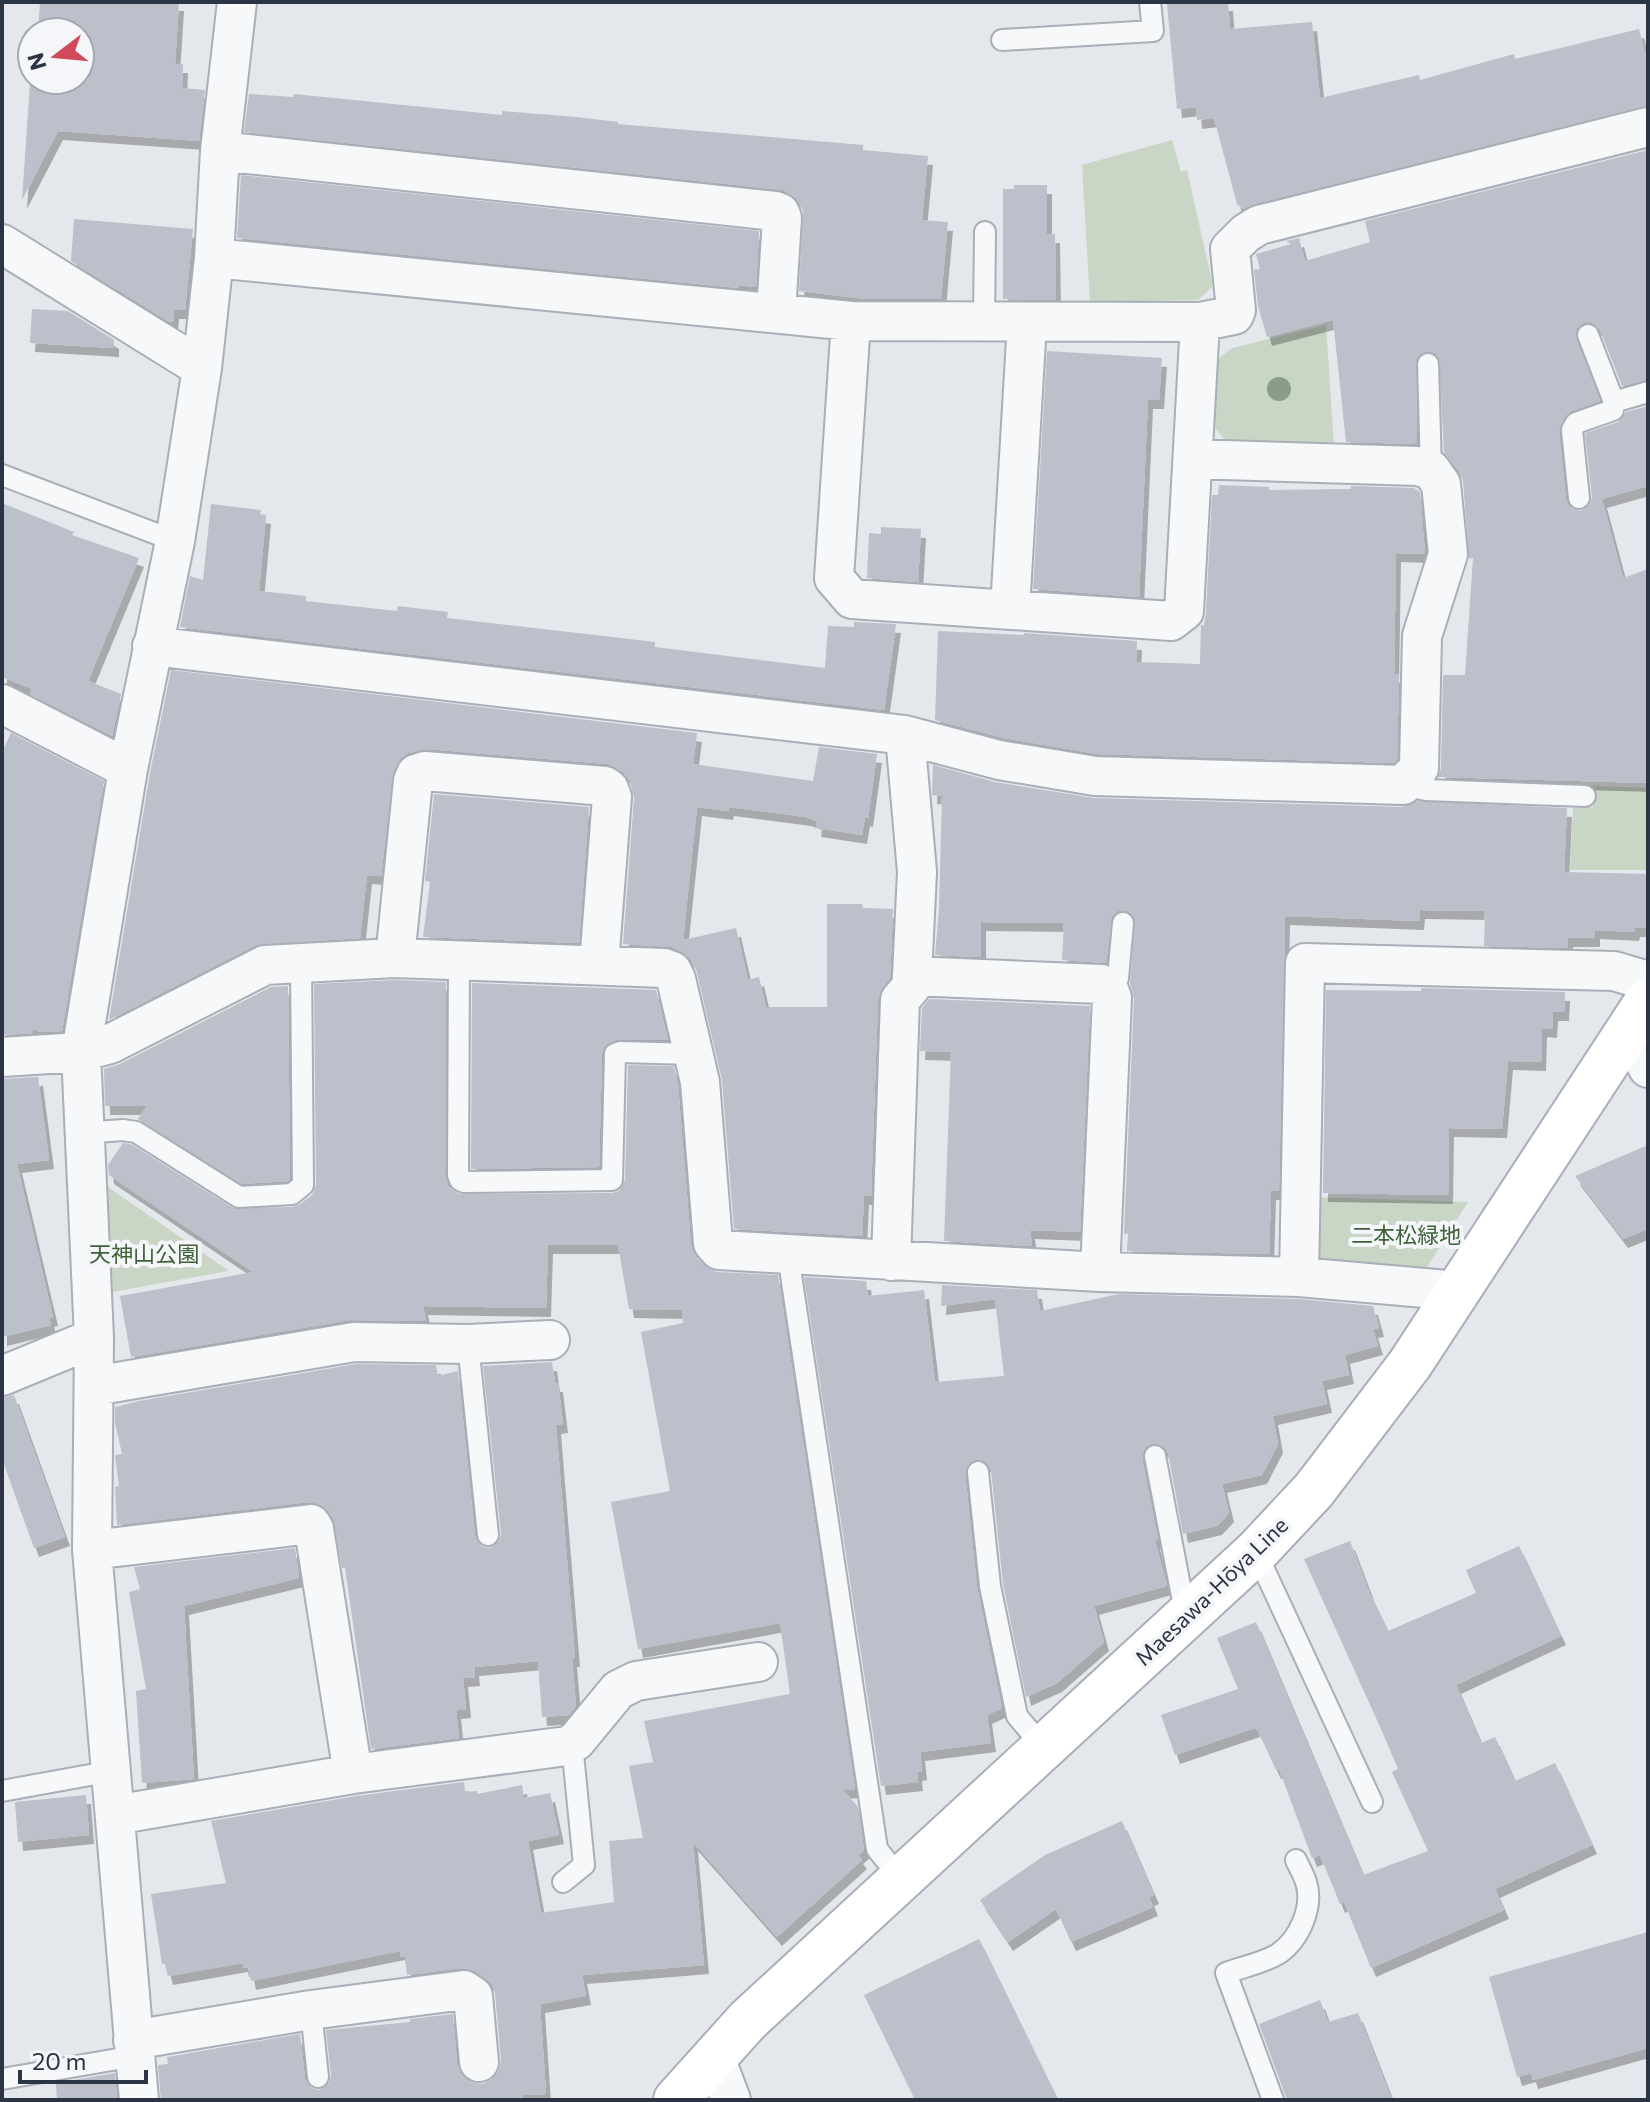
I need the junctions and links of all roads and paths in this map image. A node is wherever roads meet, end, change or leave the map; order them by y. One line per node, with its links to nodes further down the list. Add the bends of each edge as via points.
1 (237, 2): 5 (street)
2 (1150, 2): 3 (lane, via 1153,31)
3 (1002, 40)
4 (1648, 127): 11 (street, via 1259,225 1230,249 1234,315)
5 (220, 151): 8 (street); 9 (street, via 775,211 782,218)
6 (985, 232): 12 (lane)
7 (2, 244): 16 (street)
8 (214, 258): 9 (street); 16 (street)
9 (776, 313): 10 (street)
10 (851, 321): 12 (street); 24 (street, via 834,578 852,599)
11 (1200, 322): 13 (street); 19 (street)
12 (984, 323): 13 (street)
13 (1027, 323): 24 (street)
14 (1588, 335): 18 (lane)
15 (1428, 364): 20 (lane)
16 (202, 368): 23 (street)
17 (1648, 392): 18 (lane)
18 (1614, 402): 22 (lane, via 1608,414 1576,423 1572,430)
19 (1193, 459): 20 (street); 24 (street, via 1184,611 1171,621)
20 (1431, 470): 29 (street, via 1441,484 1448,554 1422,636 1419,768)
21 (2, 475): 23 (lane)
22 (1579, 498)
23 (175, 541): 25 (street)
24 (1010, 609)
25 (152, 646): 27 (street); 28 (street)
26 (2, 704): 28 (street)
27 (905, 735): 29 (street, via 999,760 1095,776); 36 (street, via 917,872)
28 (128, 769): 40 (street)
29 (1403, 785): 30 (lane)
30 (1585, 796)
31 (1123, 923): 38 (lane, via 1118,978)
32 (395, 958): 33 (street); 34 (street); 35 (street, via 413,781 425,771 609,789)
33 (459, 961): 35 (street); 41 (lane, via 458,1175 464,1182 612,1180 615,1054)
34 (301, 963): 40 (street, via 265,965 110,1044); 43 (lane, via 303,1185 298,1191 239,1197 136,1132)
35 (599, 964): 41 (street, via 672,971)
36 (912, 976): 38 (street, via 1101,984); 45 (street, via 911,987 900,1000)
37 (1648, 981): 47 (street, via 1614,971 1305,963)
38 (1109, 990): 46 (street)
39 (1641, 1033): 48 (main road, Maesawa-Hōya Line)
40 (81, 1052): 42 (street); 43 (street)
41 (693, 1054): 44 (street, via 700,1082 713,1243 719,1250)
42 (2, 1057)
43 (83, 1133): 49 (street)
44 (788, 1255): 45 (street); 69 (lane, via 877,1849)
45 (891, 1261): 46 (street)
46 (1100, 1272): 47 (street)
47 (1299, 1277): 48 (street)
48 (1459, 1291): 58 (main road, Maesawa-Hōya Line, via 1364,1428)
49 (94, 1338): 52 (street); 53 (street)
50 (550, 1340): 51 (street)
51 (468, 1344): 53 (street, via 354,1342); 56 (lane)
52 (2, 1376)
53 (94, 1386): 57 (street)
54 (1155, 1456): 59 (lane)
55 (978, 1472): 62 (lane, via 990,1586 1017,1716)
56 (488, 1535)
57 (92, 1550): 63 (street); 64 (street, via 311,1524)
58 (1256, 1552): 59 (main road, Maesawa-Hōya Line); 66 (lane)
59 (1186, 1617): 62 (main road, Maesawa-Hōya Line)
60 (758, 1662): 61 (street, via 625,1685)
61 (572, 1744): 64 (street); 70 (lane, via 584,1865)
62 (1043, 1747): 69 (main road, Maesawa-Hōya Line)
63 (112, 1771): 65 (lane); 67 (street)
64 (353, 1774): 67 (street)
65 (2, 1791)
66 (1372, 1802)
67 (115, 1815): 72 (street)
68 (1296, 1860): 80 (lane, via 1308,1899 1294,1941 1277,1955 1226,1973)
69 (901, 1879): 73 (main road, Maesawa-Hōya Line)
70 (563, 1882)
71 (311, 2010): 72 (street); 74 (street, via 469,1991); 75 (lane)
72 (134, 2048): 76 (lane); 77 (street)
73 (714, 2055): 78 (main road, Maesawa-Hōya Line); 79 (street)
74 (479, 2062)
75 (318, 2077)
76 (2, 2079)
77 (139, 2100)
78 (676, 2100)
79 (731, 2100)
80 (1273, 2100)

